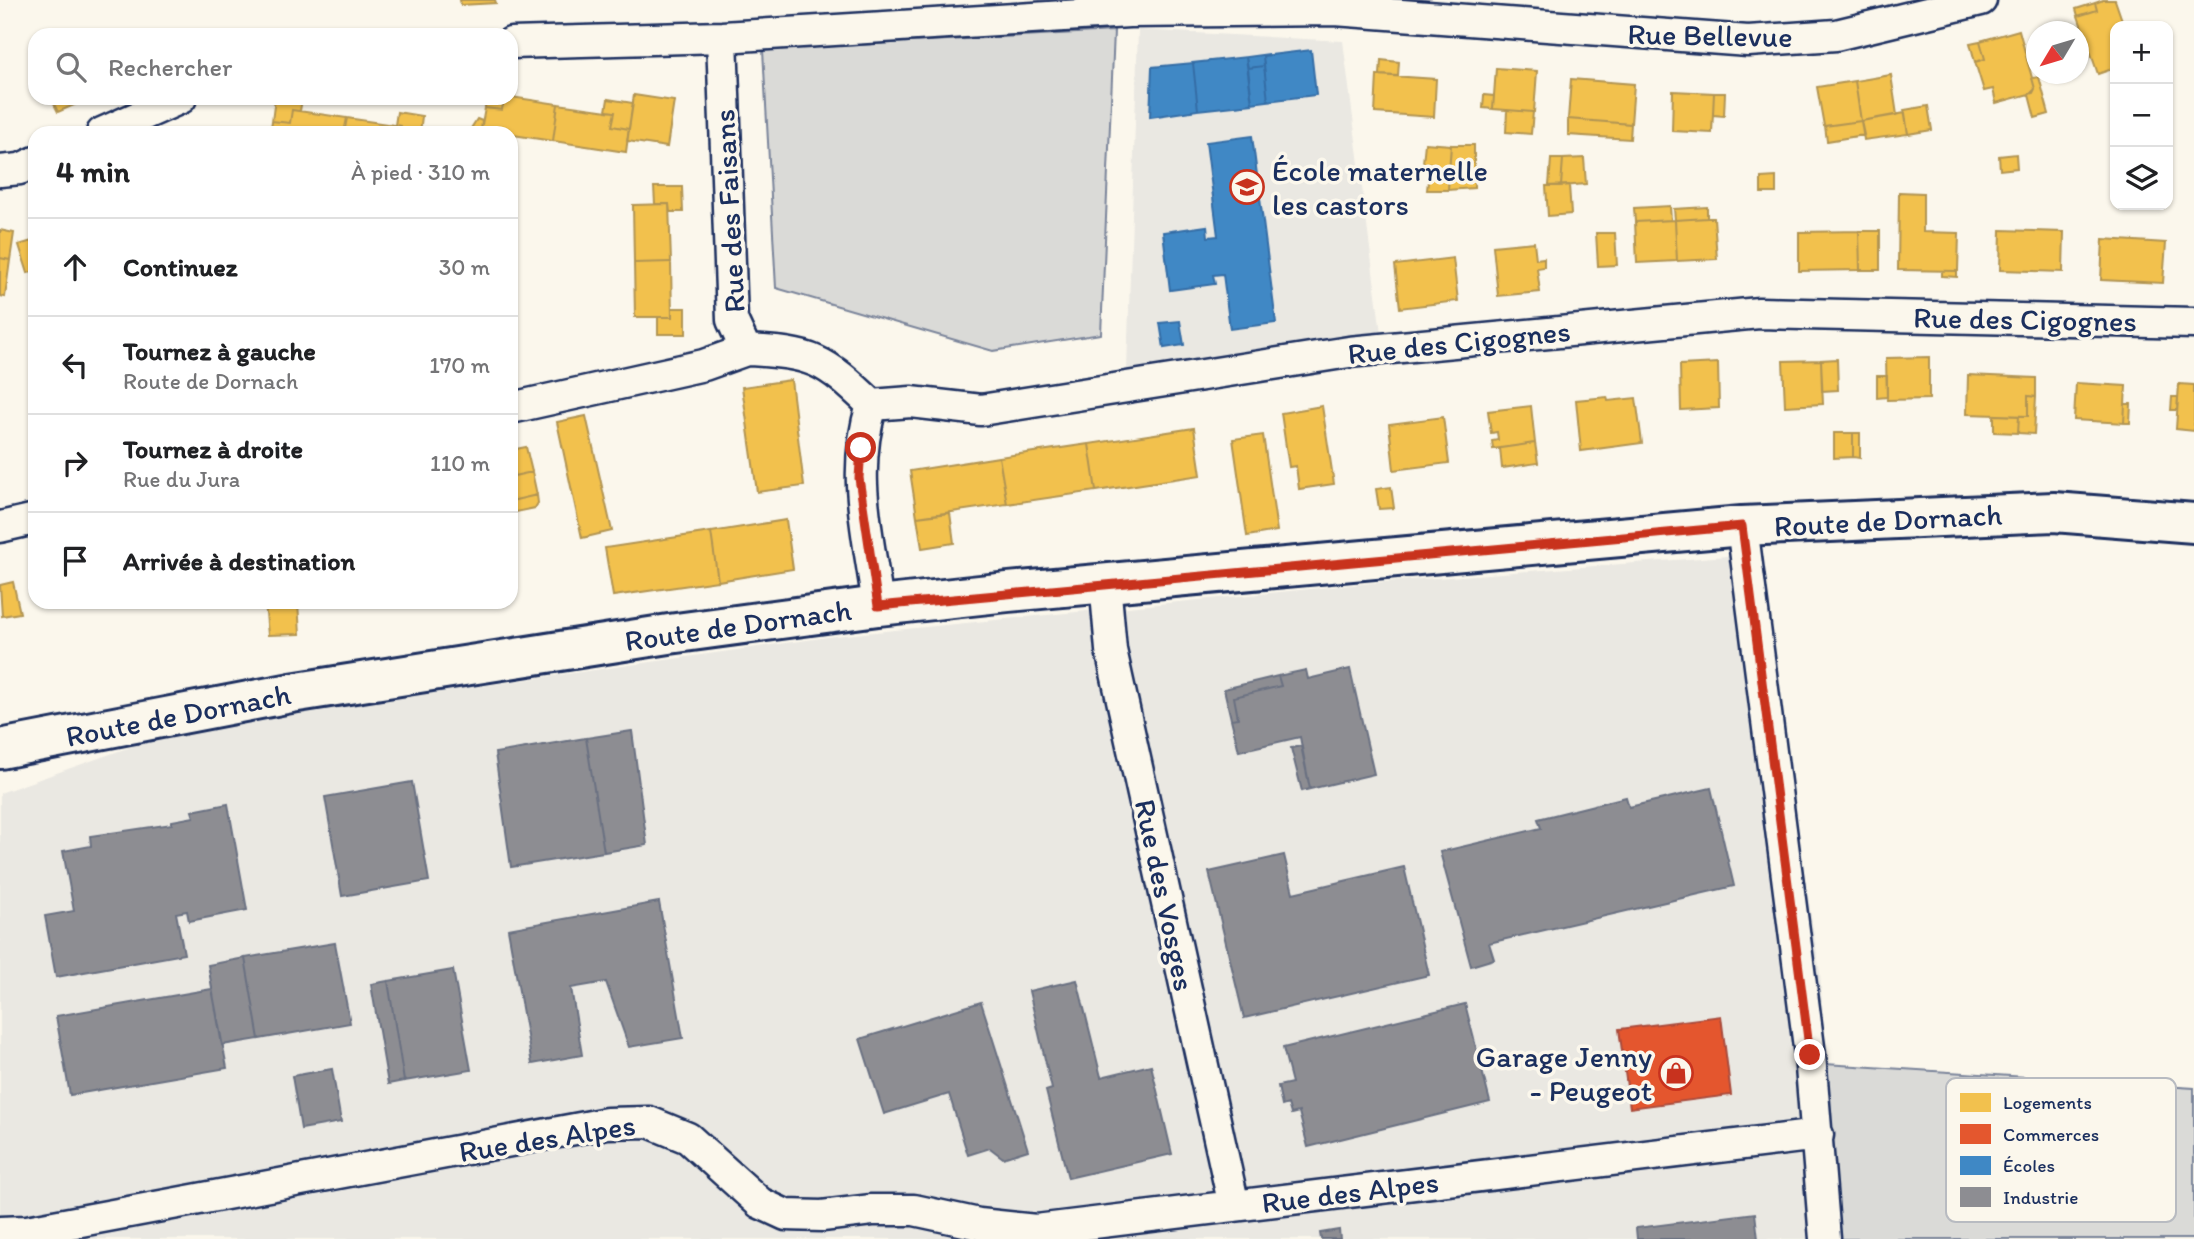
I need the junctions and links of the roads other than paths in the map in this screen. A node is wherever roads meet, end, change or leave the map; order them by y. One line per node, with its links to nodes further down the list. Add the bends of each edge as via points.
1 (1981, 0): 2 (street, Rue Bellevue, via 1836,34 1748,41 1335,10 1129,12)
2 (722, 37): 3 (street, Rue Bellevue); 9 (street, Rue des Faisans, via 732,320)
3 (518, 43)
4 (165, 105): 5 (street)
5 (118, 126)
6 (28, 165): 7 (street)
7 (0, 171)
8 (2194, 324): 10 (street, Rue des Cigognes, via 1759,313 1349,352 981,410 911,402)
9 (746, 350): 10 (street, via 815,358); 11 (street, Rue des Faisans, via 704,365)
10 (872, 405): 17 (street, via 863,432 859,478)
11 (518, 406)
12 (28, 521): 15 (street)
13 (2194, 523): 14 (main road, Route de Dornach, via 2054,512)
14 (1742, 526): 16 (main road, Route de Dornach); 19 (street)
15 (0, 527)
16 (1105, 582): 17 (main road, Route de Dornach); 20 (street, Rue des Vosges, via 1111,650)
17 (878, 606): 18 (main road, Route de Dornach, via 291,693)
18 (0, 749)
19 (1818, 1135): 20 (street, Rue des Alpes); 22 (street)
20 (1234, 1206): 21 (street, Rue des Alpes, via 1036,1230 914,1210 786,1215 760,1203 688,1138 649,1122 607,1123 27,1231)
21 (0, 1232)
22 (1825, 1239)

